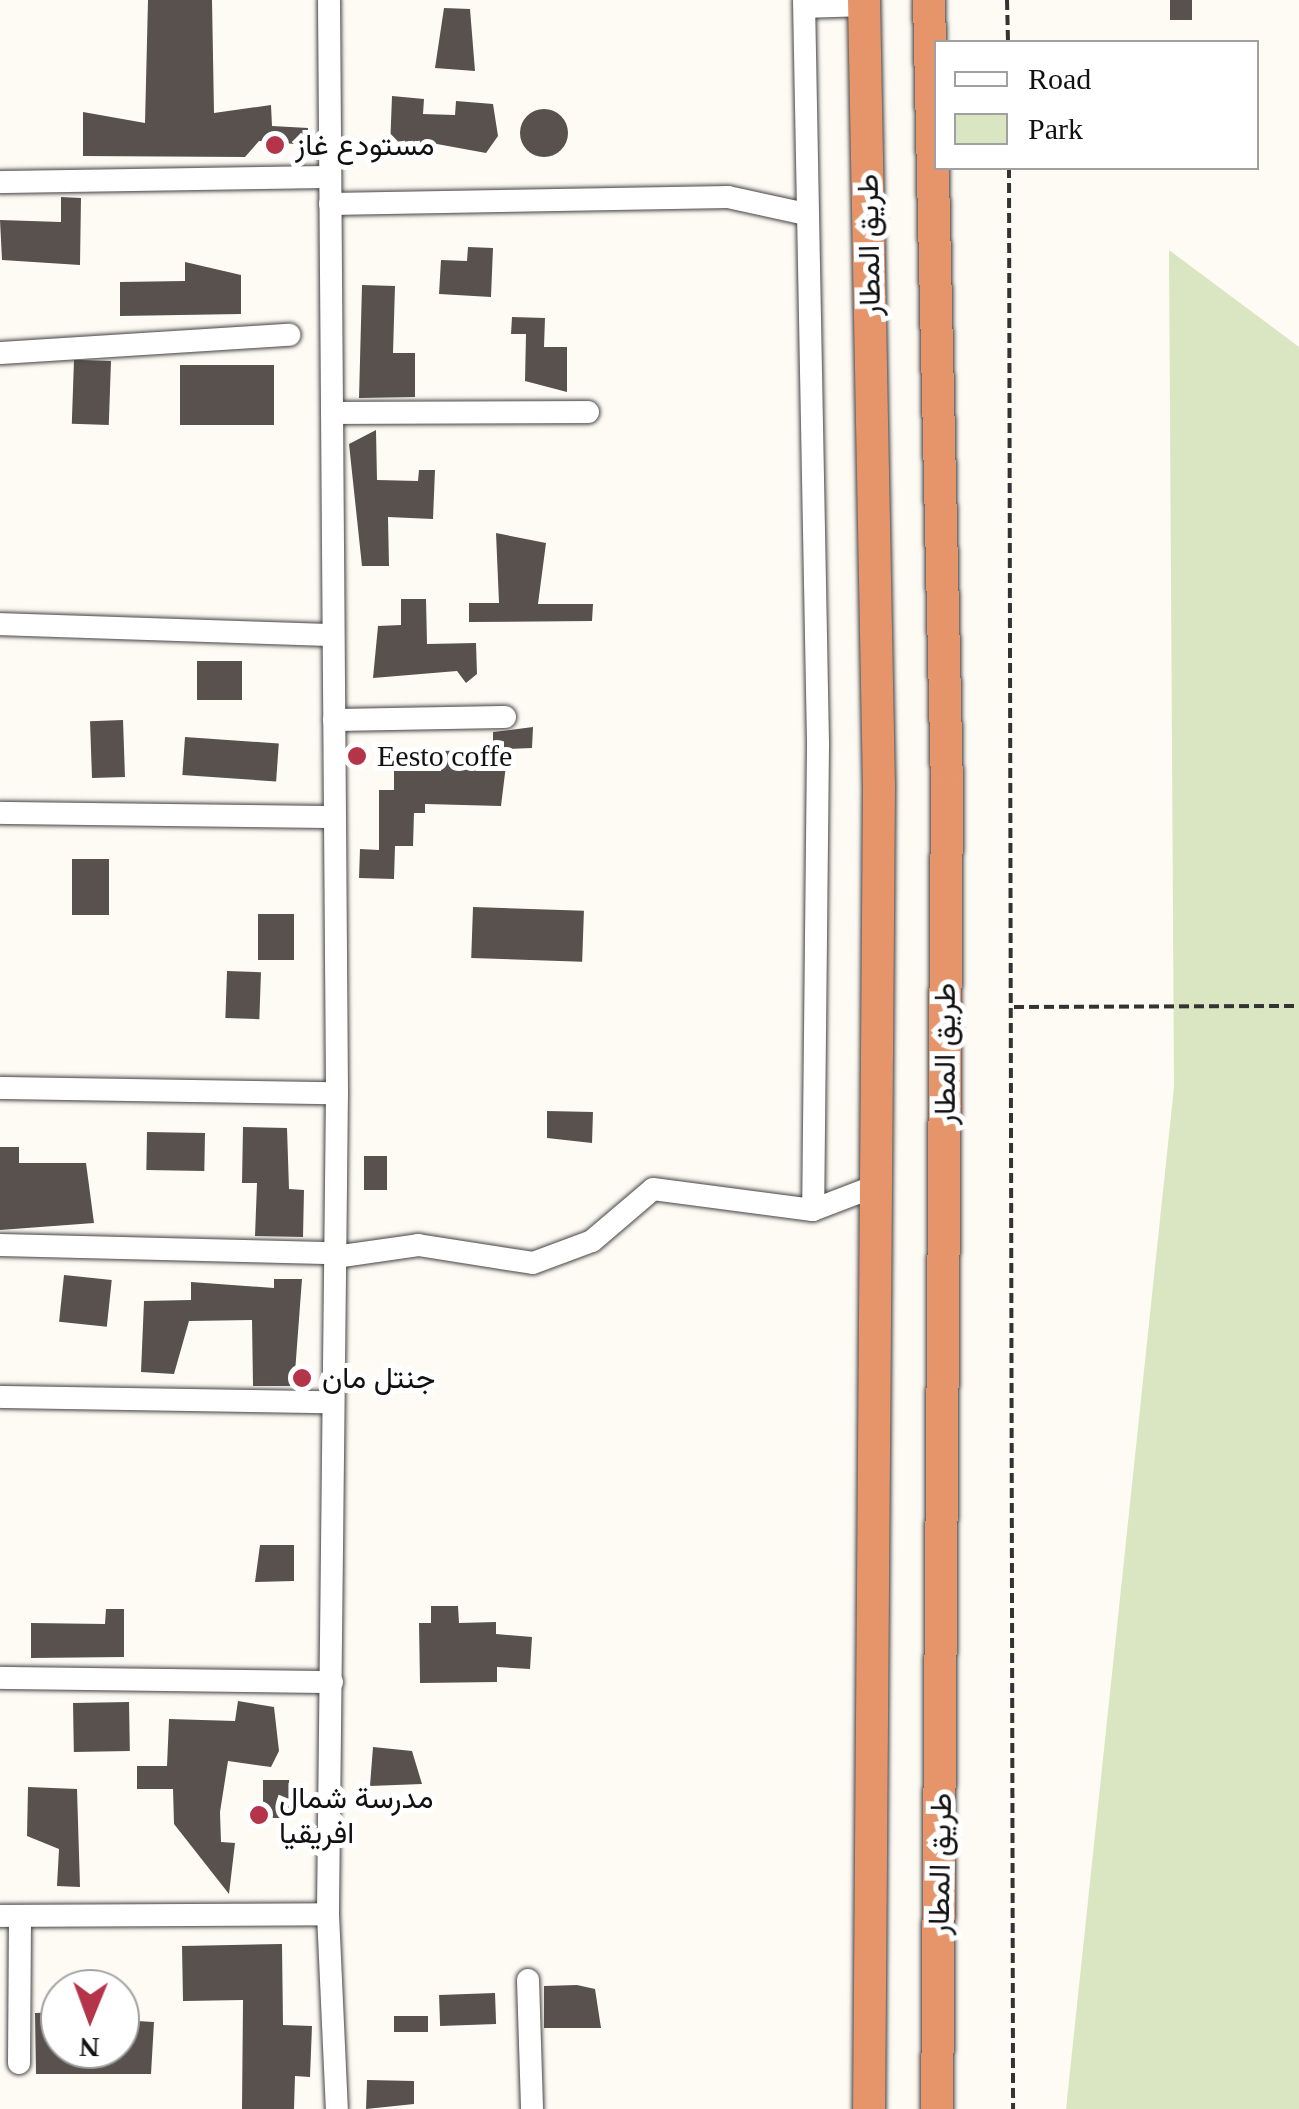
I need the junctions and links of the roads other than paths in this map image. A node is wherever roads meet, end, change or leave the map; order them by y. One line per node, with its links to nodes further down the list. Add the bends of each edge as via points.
1 (328, 0): 5 (street)
2 (929, 0): 36 (highway, طريق المطار, via 946,790)
3 (804, 3): 4 (street); 8 (street)
4 (864, 3): 21 (highway, طريق المطار, via 879,786)
5 (330, 177): 6 (street); 7 (street)
6 (0, 182)
7 (330, 204): 8 (street, via 728,197); 12 (street)
8 (801, 213): 22 (street, via 818,746)
9 (288, 335): 10 (street)
10 (0, 353)
11 (588, 412): 12 (street)
12 (332, 413): 14 (street)
13 (0, 624): 14 (street)
14 (334, 635): 16 (street)
15 (504, 717): 16 (street)
16 (334, 720): 18 (street)
17 (0, 814): 18 (street)
18 (335, 818): 20 (street)
19 (0, 1088): 20 (street)
20 (337, 1093): 24 (street)
21 (876, 1186): 22 (street); 35 (highway, طريق المطار)
22 (813, 1210): 24 (street, via 654,1189 559,1257 504,1263 418,1245)
23 (0, 1245): 24 (street)
24 (335, 1255): 26 (street)
25 (0, 1397): 26 (street)
26 (332, 1402): 28 (street)
27 (0, 1678): 28 (street)
28 (332, 1682): 29 (street)
29 (328, 1914): 30 (street); 33 (street)
30 (10, 1916): 32 (street)
31 (528, 1980): 34 (street)
32 (19, 2062)
33 (338, 2109)
34 (532, 2109)
35 (869, 2109)
36 (937, 2109)

